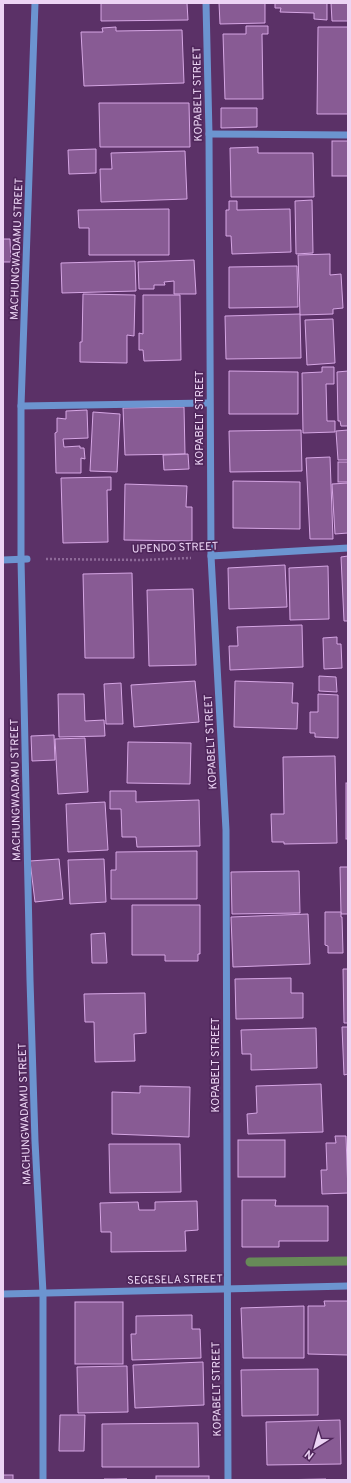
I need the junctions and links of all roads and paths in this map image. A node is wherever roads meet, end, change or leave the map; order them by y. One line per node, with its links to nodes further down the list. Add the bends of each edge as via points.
1 (35, 3): 6 (street, MACHUNGWADAMU STREET)
2 (206, 3): 3 (street, KOPABELT STREET)
3 (209, 134): 4 (street); 5 (street, KOPABELT STREET)
4 (348, 135)
5 (209, 402): 6 (street); 8 (street, KOPABELT STREET)
6 (22, 406): 9 (street, MACHUNGWADAMU STREET)
7 (348, 548): 8 (street, UPENDO STREET)
8 (211, 556): 9 (path, UPENDO STREET, via 170,560); 12 (street, KOPABELT STREET, via 226,830)
9 (24, 559): 10 (street); 13 (street, MACHUNGWADAMU STREET, via 30,980)
10 (3, 560)
11 (348, 1286): 12 (street, SEGESELA STREET)
12 (226, 1289): 13 (street, SEGESELA STREET); 16 (street, KOPABELT STREET)
13 (43, 1293): 14 (street, SEGESELA STREET); 15 (street, MACHUNGWADAMU STREET)
14 (3, 1294)
15 (43, 1480)
16 (228, 1480)

